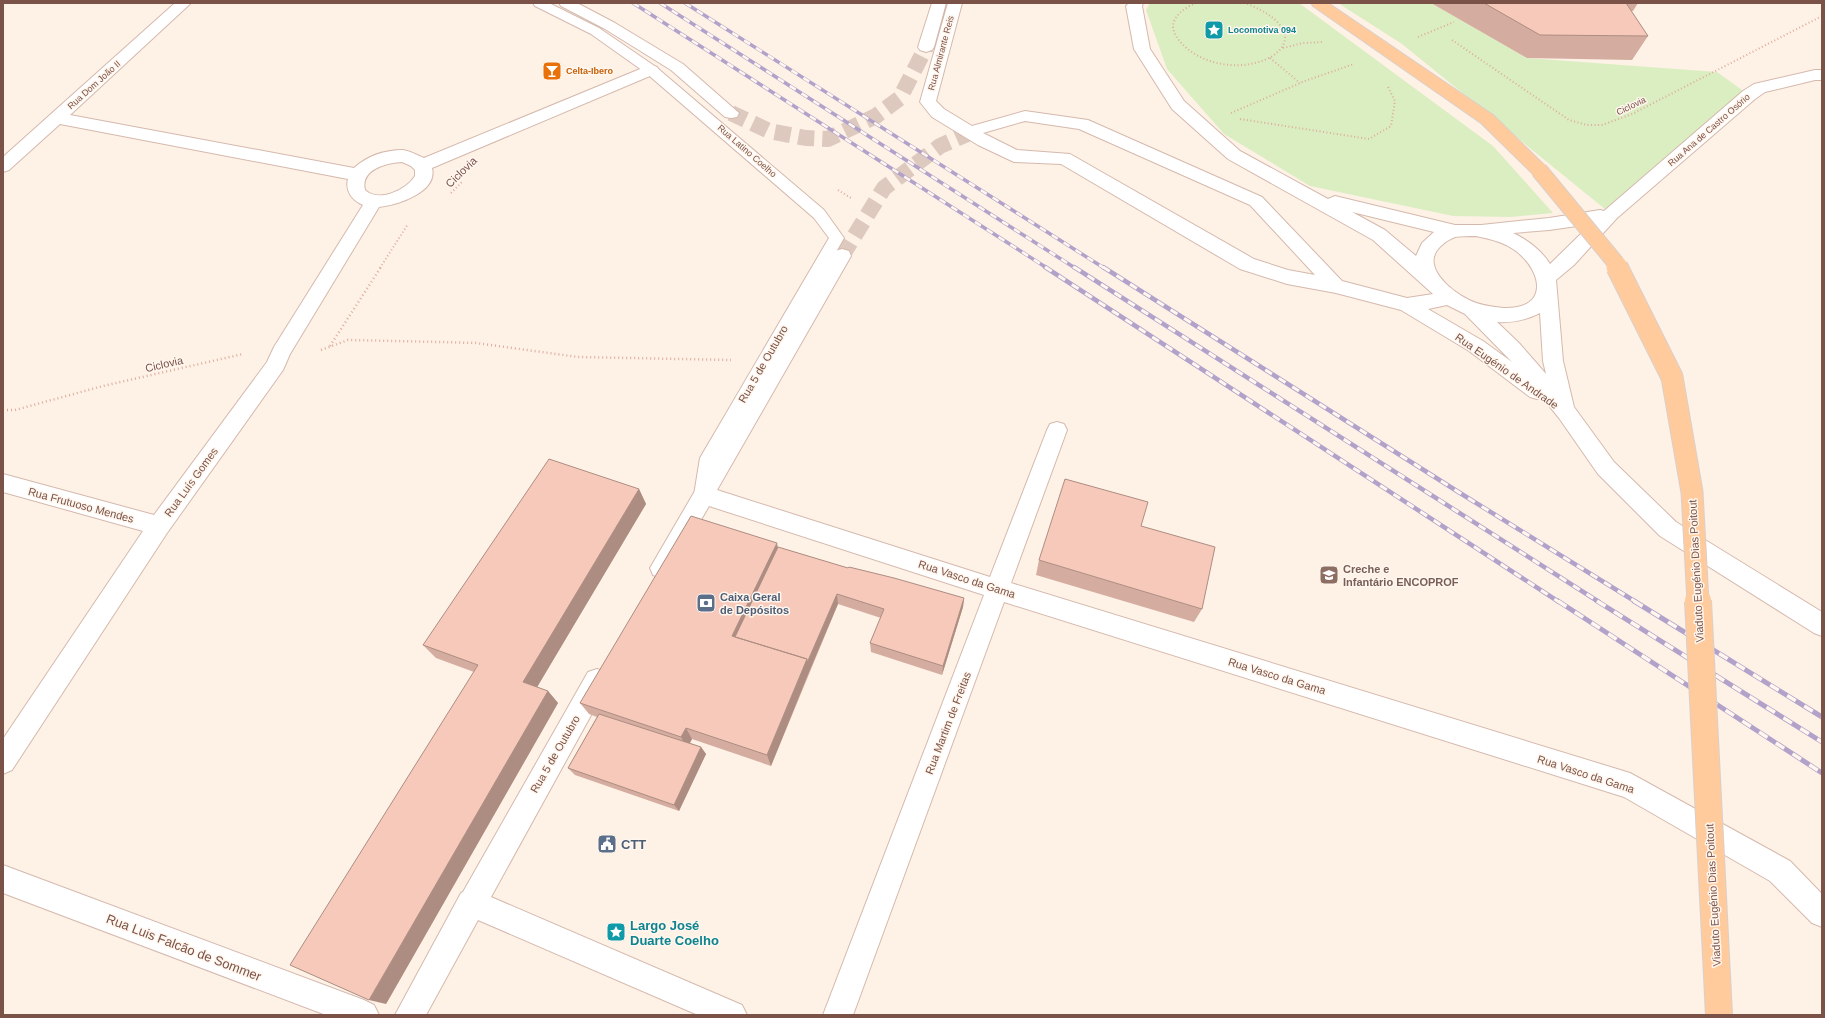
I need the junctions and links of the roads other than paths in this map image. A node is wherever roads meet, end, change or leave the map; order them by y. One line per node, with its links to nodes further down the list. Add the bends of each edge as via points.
1 (184, 3): 12 (street, Rua Dom João II)
2 (539, 3): 9 (lane, Rua Latino Coelho, via 594,31)
3 (566, 3): 11 (street, Rua Latino Coelho, via 610,26 677,67)
4 (939, 3): 8 (street, Rua Almirante Reis)
5 (955, 3): 25 (street, Rua Almirante Reis, via 928,102 938,113 1014,156 1064,158 1248,264 1287,277)
6 (1136, 3): 17 (street, via 1134,6 1142,49 1178,105 1234,155)
7 (1318, 3): 46 (main road, Viaduto Eugénio Dias Poitout, bridge, via 1487,119 1539,170 1615,262 1672,377 1692,492)
8 (926, 46)
9 (652, 70): 14 (street); 22 (lane, Rua Latino Coelho, via 819,214)
10 (1822, 75): 19 (street, Rua Ana de Castro Osório, via 1814,74 1760,88 1749,95)
11 (731, 113)
12 (56, 118): 15 (street, Rua Dom João II); 16 (street)
13 (978, 129): 25 (street, via 1025,116 1082,124 1133,146 1256,201)
14 (422, 165): 16 (street, via 415,159 404,156 391,157 377,160); 18 (street, via 424,173 414,190 402,197)
15 (3, 166)
16 (358, 175): 18 (street, via 354,184 356,192)
17 (1304, 195): 21 (street); 23 (street, via 1379,235)
18 (374, 202): 33 (street, Rua Luís Gomes, via 281,352 276,365)
19 (1611, 214): 20 (street, via 1549,224); 24 (street, Rua Ana de Castro Osório, via 1567,260)
20 (1476, 230): 21 (street); 24 (street, via 1500,235 1521,246 1539,260)
21 (1455, 231): 23 (street, via 1437,238 1427,250 1425,266)
22 (839, 247): 32 (street, Rua 5 de Outubro); 32 (lane, Rua 5 de Outubro, via 764,363 709,458)
23 (1433, 282): 26 (street)
24 (1548, 285): 28 (street, via 1538,306 1520,314 1497,315); 29 (street, Rua Eugénio de Andrade, via 1553,361)
25 (1336, 286): 27 (street)
26 (1450, 298): 27 (street); 28 (street)
27 (1406, 305): 29 (street, Rua Eugénio de Andrade, via 1476,346)
28 (1472, 309): 29 (street, Rua Eugénio de Andrade, via 1512,348)
29 (1566, 412): 36 (street, Rua Eugénio de Andrade, via 1606,468 1668,528)
30 (1057, 430): 35 (street, Rua Martim de Freitas)
31 (3, 483): 33 (street, Rua Frutuoso Mendes)
32 (703, 495): 34 (street, Rua 5 de Outubro); 35 (street, Rua Vasco da Gama)
33 (159, 526): 38 (street, Rua Luís Gomes)
34 (652, 585)
35 (998, 590): 41 (street, Rua Vasco da Gama, via 1630,786 1780,871); 45 (street, Rua Martim de Freitas)
36 (1822, 625)
37 (608, 661): 40 (street, Rua 5 de Outubro)
38 (3, 761)
39 (3, 879): 42 (street, Rua Luis Falcão de Sommer)
40 (471, 903): 43 (street, Rua 5 de Outubro); 44 (street)
41 (1822, 913)
42 (364, 1015)
43 (410, 1015)
44 (732, 1015)
45 (838, 1015)
46 (1719, 1015)

